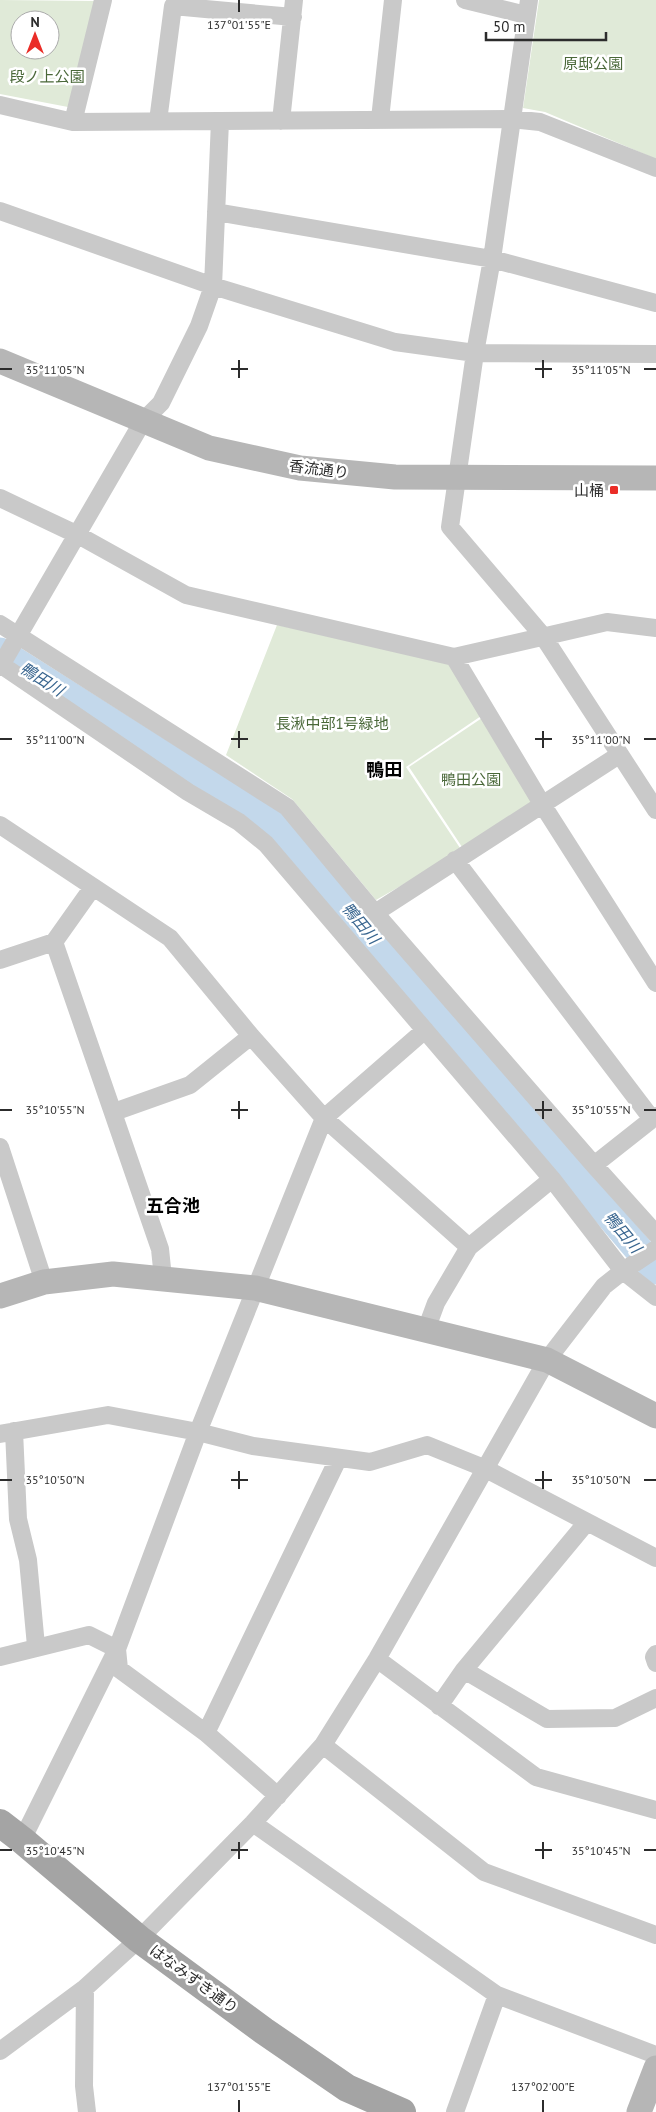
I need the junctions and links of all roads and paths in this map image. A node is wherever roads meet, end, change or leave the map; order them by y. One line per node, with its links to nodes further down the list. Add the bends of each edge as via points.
1 (103, 0): 12 (street)
2 (392, 0): 7 (street)
3 (465, 0): 4 (street)
4 (528, 7): 8 (street)
5 (293, 9): 9 (street); 10 (street, via 173,6)
6 (0, 105): 12 (street)
7 (380, 119): 8 (street); 9 (street)
8 (512, 119): 13 (street, via 540,122); 16 (street)
9 (281, 120): 11 (street)
10 (158, 121): 11 (street); 12 (street)
11 (220, 121): 15 (street)
12 (73, 122)
13 (656, 168)
14 (0, 211): 17 (street)
15 (216, 212): 16 (street); 17 (street)
16 (492, 259): 18 (street); 19 (street)
17 (213, 286): 19 (street, via 395,342); 22 (street, via 199,326 161,403)
18 (656, 303)
19 (475, 353): 20 (street); 23 (street)
20 (656, 354)
21 (0, 361): 22 (street, 香流通り)
22 (143, 421): 23 (street, 香流通り, via 209,448 300,468 395,477); 26 (street)
23 (456, 478): 24 (street, 香流通り); 30 (street, via 450,527)
24 (656, 478)
25 (0, 498): 26 (street)
26 (78, 534): 29 (street); 31 (street, via 186,595)
27 (0, 624): 29 (street)
28 (656, 628): 30 (street, via 607,622)
29 (19, 636): 32 (street); 39 (street, via 287,807)
30 (543, 636): 31 (street); 33 (street)
31 (454, 658): 34 (street)
32 (0, 666): 43 (street, via 188,792 239,822 266,844)
33 (619, 755): 34 (street); 35 (street)
34 (542, 804): 37 (street); 42 (street)
35 (656, 810)
36 (0, 825): 38 (street)
37 (455, 860): 39 (street); 46 (street)
38 (92, 887): 40 (street); 44 (street, via 170,938)
39 (375, 913): 49 (street)
40 (54, 942): 41 (street); 45 (street)
41 (0, 960)
42 (656, 983)
43 (425, 1030): 47 (street); 50 (street)
44 (251, 1036): 45 (street, via 190,1085); 47 (street)
45 (114, 1112): 55 (street, via 160,1249)
46 (654, 1117): 49 (street)
47 (324, 1118): 52 (street); 57 (street)
48 (0, 1147): 56 (street)
49 (594, 1165): 51 (street)
50 (552, 1179): 52 (street); 54 (street)
51 (656, 1234)
52 (469, 1248): 60 (street, via 436,1303)
53 (656, 1249): 54 (street)
54 (623, 1271): 59 (street); 61 (street, via 604,1286)
55 (163, 1278): 56 (street, via 113,1274); 57 (street)
56 (44, 1282): 58 (street)
57 (255, 1288): 60 (street); 63 (street)
58 (0, 1296)
59 (656, 1298)
60 (426, 1330): 61 (street)
61 (547, 1360): 62 (street); 66 (street)
62 (656, 1416)
63 (198, 1432): 64 (street, via 108,1415); 65 (street, via 253,1446); 70 (street)
64 (7, 1433): 69 (street, via 18,1519 28,1560)
65 (338, 1459): 66 (street, via 370,1462 428,1445); 78 (street)
66 (484, 1468): 67 (street); 73 (street)
67 (587, 1522): 68 (street); 75 (street)
68 (656, 1558)
69 (36, 1646): 70 (street, via 89,1635); 72 (street)
70 (117, 1649): 78 (street, via 119,1669); 84 (street)
71 (656, 1654): 74 (street)
72 (0, 1656)
73 (377, 1659): 77 (street); 79 (street)
74 (656, 1663)
75 (464, 1670): 76 (street, via 547,1719 616,1718); 77 (street)
76 (656, 1698)
77 (439, 1706): 81 (street, via 536,1777)
78 (206, 1734): 80 (street)
79 (323, 1745): 80 (street); 85 (street, via 484,1872)
80 (278, 1796): 82 (street)
81 (656, 1810)
82 (253, 1822): 86 (street); 88 (street)
83 (0, 1823): 84 (main road, はなみずき通り)
84 (22, 1840): 86 (main road, はなみずき通り)
85 (656, 1935)
86 (139, 1939): 87 (street); 93 (main road, はなみずき通り, via 347,2088)
87 (85, 1988): 89 (street); 92 (street, via 84,2086)
88 (497, 1995): 90 (street); 94 (street)
89 (0, 2051)
90 (656, 2055)
91 (656, 2068): 95 (street)
92 (87, 2112)
93 (402, 2112)
94 (455, 2112)
95 (638, 2112)

